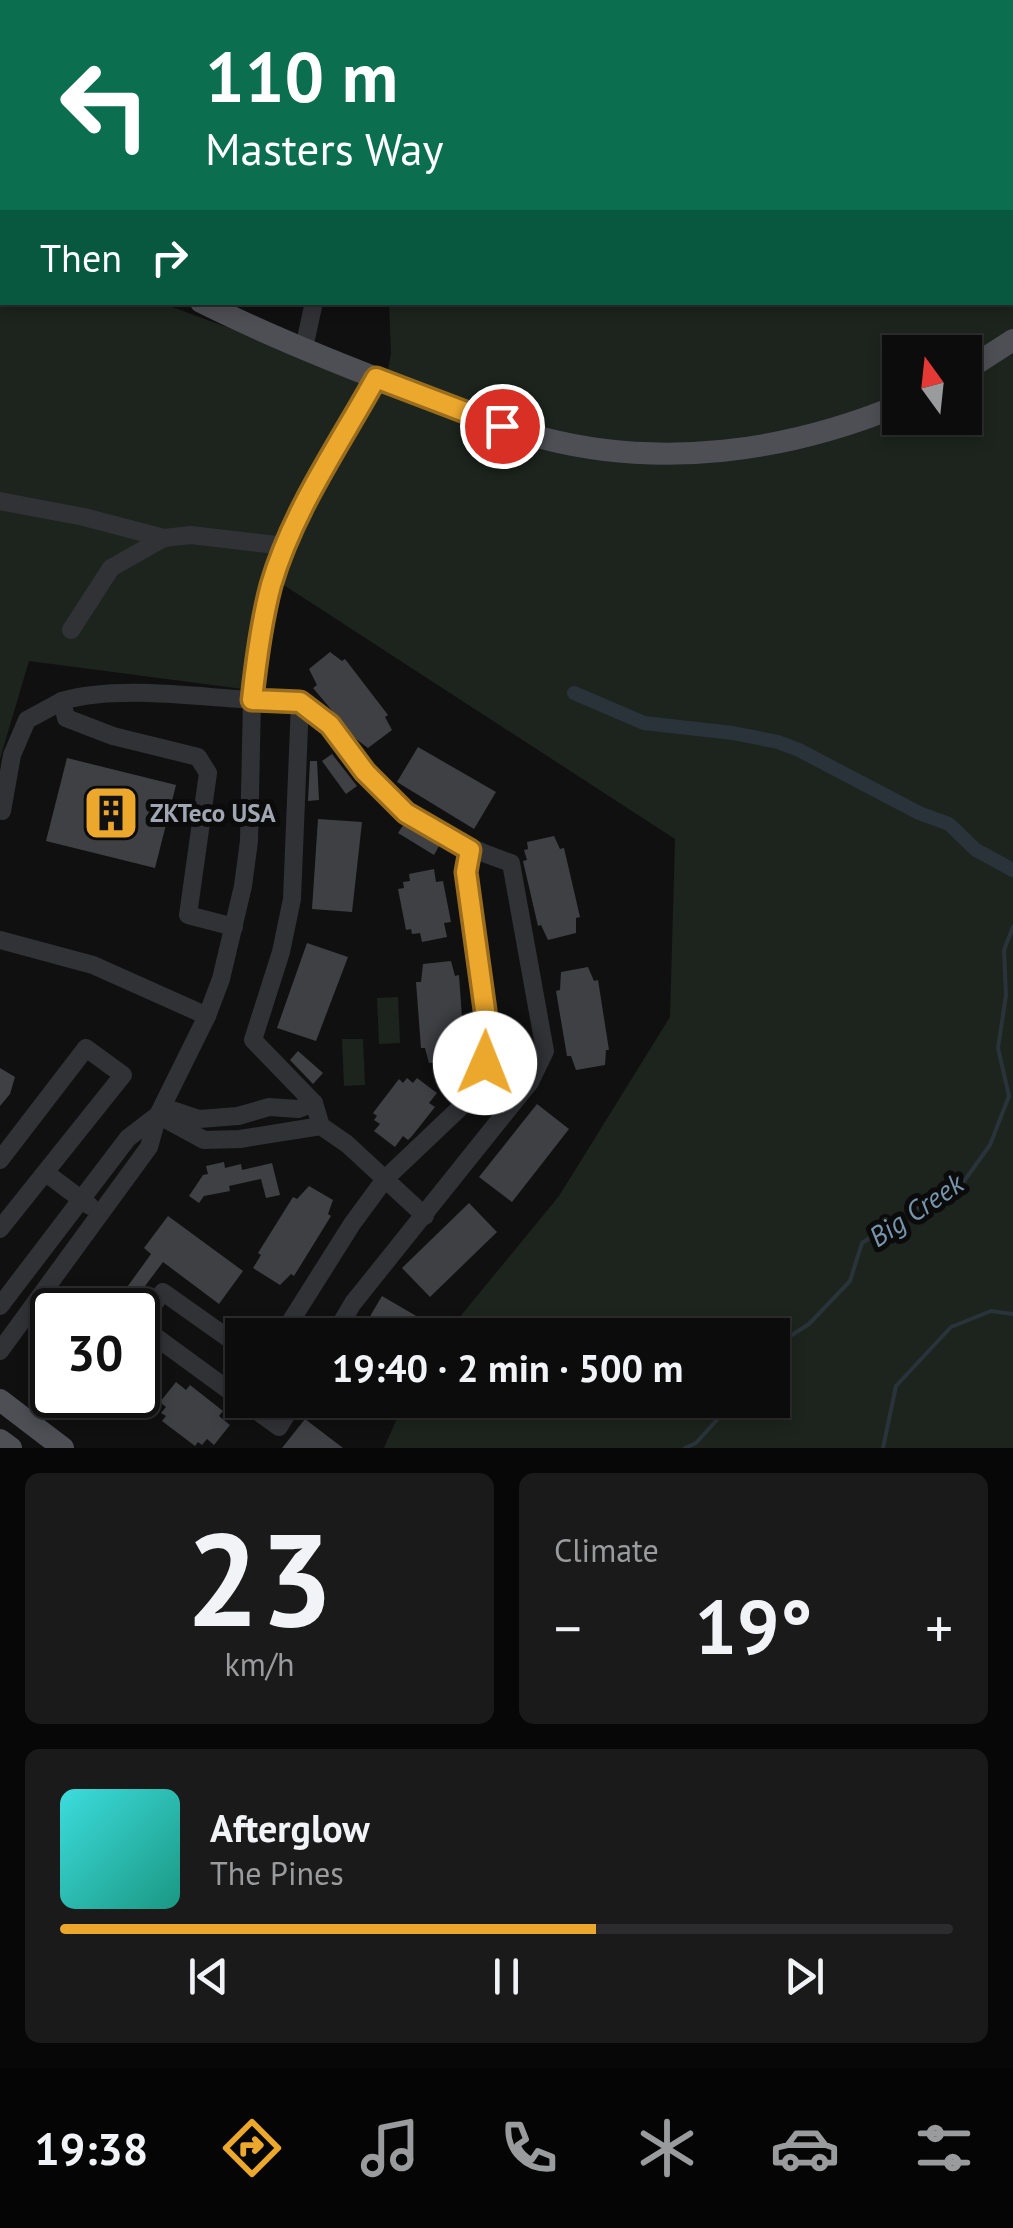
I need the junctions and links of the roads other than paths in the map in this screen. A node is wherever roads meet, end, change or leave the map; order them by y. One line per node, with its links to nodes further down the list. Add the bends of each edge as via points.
1 (207, 305): 4 (main road)
2 (313, 305): 4 (street)
3 (1013, 340): 5 (main road)
4 (304, 348): 6 (main road)
5 (982, 361)
6 (376, 378): 7 (main road, via 515,430 626,452 684,454 778,444); 10 (street)
7 (882, 412)
8 (0, 501): 9 (street)
9 (164, 538): 10 (street); 11 (street, via 111,568)
10 (285, 546): 12 (street, via 264,613)
11 (71, 630)
12 (252, 700): 13 (street, via 179,694); 14 (street); 17 (street, via 249,841)
13 (62, 701): 15 (street, via 27,720 12,755); 17 (street, via 66,718 198,757 208,773 188,915)
14 (300, 702): 16 (street, via 330,725 406,813); 20 (street, via 292,899 253,1040)
15 (2, 811)
16 (470, 850): 29 (street, via 466,872 488,1032 485,1063 464,1104); 32 (street, via 511,863 545,1051 530,1082)
17 (234, 927): 19 (street)
18 (0, 940): 19 (street, via 93,965)
19 (207, 1016): 22 (street)
20 (314, 1103): 21 (street); 24 (street)
21 (269, 1108): 23 (street); 25 (street)
22 (160, 1111): 23 (street); 26 (street); 30 (street, via 128,1138); 31 (street, via 149,1147)
23 (199, 1119): 26 (street)
24 (321, 1126): 25 (street); 29 (street)
25 (274, 1132): 26 (street)
26 (204, 1140)
27 (0, 1160): 28 (street, via 86,1048 123,1075)
28 (46, 1173): 30 (street); 33 (street)
29 (385, 1179): 32 (street); 35 (street)
30 (80, 1200): 31 (street); 34 (street)
31 (103, 1214): 38 (street)
32 (426, 1216): 36 (street)
33 (0, 1229)
34 (0, 1306)
35 (293, 1318)
36 (344, 1318)
37 (225, 1336): 39 (street, via 163,1292 138,1324)
38 (0, 1352)
39 (225, 1387)
40 (0, 1400): 45 (main road)
41 (268, 1418): 42 (street, via 280,1427)
42 (285, 1418)
43 (0, 1440): 44 (main road)
44 (10, 1448)
45 (63, 1448)

